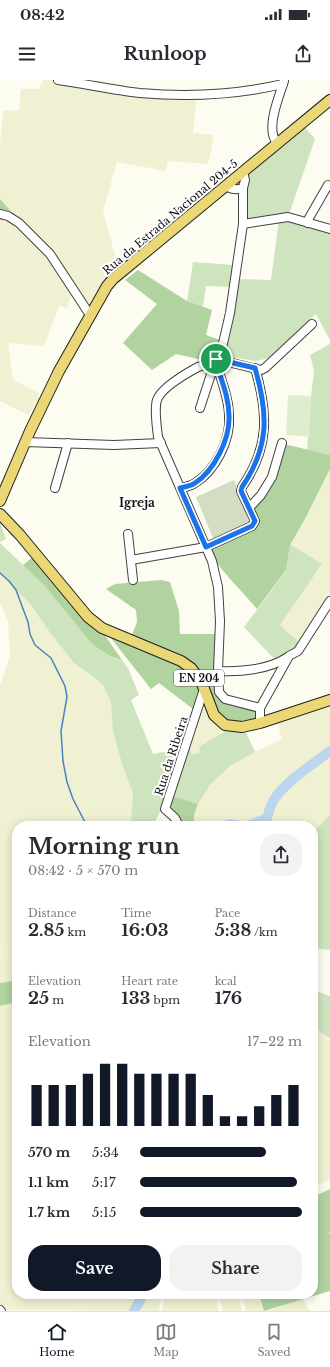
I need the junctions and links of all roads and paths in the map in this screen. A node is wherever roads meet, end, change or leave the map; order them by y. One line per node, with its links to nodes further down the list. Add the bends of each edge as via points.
1 (58, 80): 2 (street, via 140,93 187,94 228,94 257,90)
2 (284, 82): 4 (street, via 272,128 272,135)
3 (330, 100): 4 (main road, Rua da Estrada Nacional 204-5)
4 (277, 143): 5 (main road, Rua da Estrada Nacional 204-5)
5 (243, 172): 7 (main road, Rua da Estrada Nacional 204-5); 8 (street)
6 (328, 185): 10 (street)
7 (226, 186): 8 (street, via 238,190); 13 (main road, Rua da Estrada Nacional 204-5, via 113,279)
8 (243, 188): 11 (street)
9 (0, 214): 13 (street, via 19,223 50,254)
10 (308, 223): 11 (street, via 288,217); 12 (street)
11 (243, 224): 15 (street, via 230,312 221,352)
12 (330, 229)
13 (90, 315): 18 (main road, Rua da Estrada Nacional 204-5)
14 (312, 324): 16 (street, via 269,366 260,370)
15 (216, 361): 16 (street); 17 (street); 20 (street, via 187,374 158,398 157,430); 23 (street, via 227,399 230,417 228,431 208,472 195,483)
16 (255, 368): 25 (street, via 262,392 264,429 254,465 241,491)
17 (200, 408)
18 (25, 442): 19 (street); 24 (main road, Rua da Estrada Nacional 204-5)
19 (68, 443): 20 (street); 22 (street)
20 (161, 443): 23 (street)
21 (282, 444): 25 (street, via 272,477)
22 (55, 488)
23 (180, 488): 28 (street)
24 (2, 495): 26 (main road)
25 (249, 508): 28 (street, via 255,521 252,526)
26 (4, 517): 34 (main road, EN 204, via 88,617 102,628 180,661 191,668)
27 (128, 534): 29 (street)
28 (206, 547): 29 (street); 33 (street, via 212,561 219,595)
29 (131, 560): 30 (street)
30 (133, 580)
31 (330, 601): 32 (street, via 298,650)
32 (289, 656): 33 (street, via 278,663 252,669 237,672); 36 (street)
33 (218, 671): 36 (street, via 219,692 222,696)
34 (204, 689): 37 (main road, EN 204, via 214,715 225,725 242,727); 38 (street, Rua da Ribeira, via 165,809)
35 (330, 700): 37 (main road, EN 204)
36 (260, 708): 37 (street)
37 (260, 723)
38 (176, 821)

